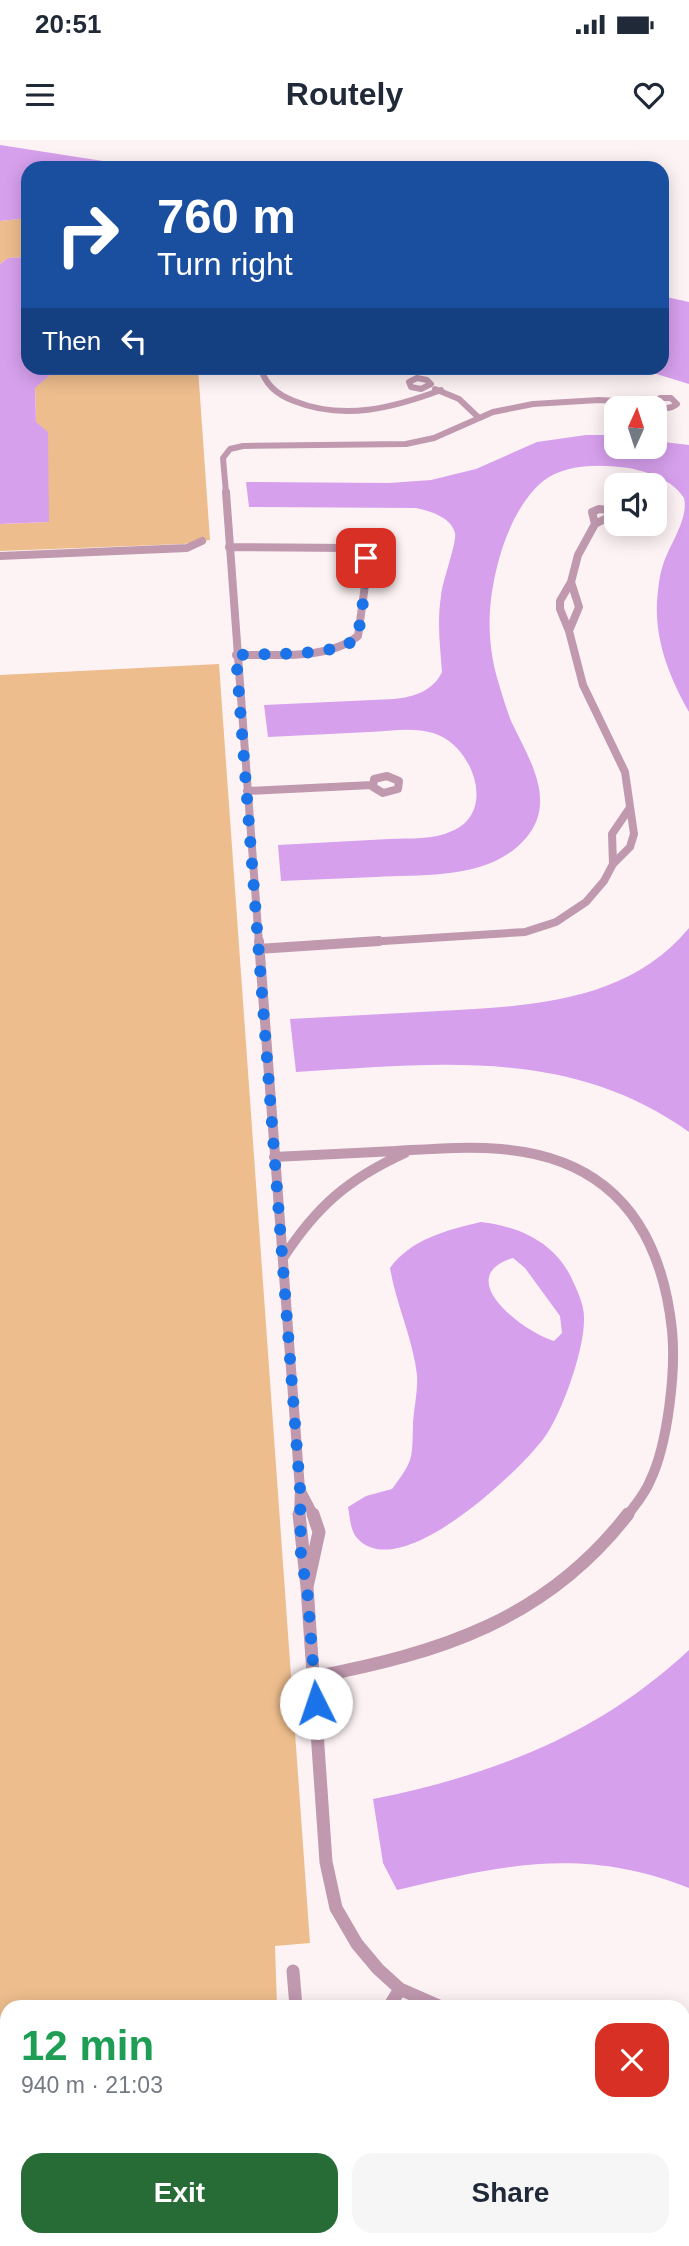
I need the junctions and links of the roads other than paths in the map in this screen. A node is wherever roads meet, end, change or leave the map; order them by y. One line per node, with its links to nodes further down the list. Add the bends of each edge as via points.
1 (263, 375): 3 (street, via 267,385 280,394 319,410 369,412)
2 (427, 387): 3 (street)
3 (441, 390): 5 (street, via 473,409)
4 (604, 400): 5 (street, via 552,401)
5 (478, 417): 8 (street, via 446,434 406,444 230,449 223,458)
6 (595, 524): 10 (street, via 578,555)
7 (202, 541): 9 (street, via 187,548)
8 (229, 547): 12 (street); 12 (street, via 349,548 368,563 358,636 352,642 332,650)
9 (0, 556)
10 (571, 582): 11 (street, via 579,607); 11 (street, via 559,609)
11 (569, 631): 15 (street, via 583,685 625,772)
12 (236, 655): 14 (street)
13 (372, 785): 14 (street)
14 (247, 791): 17 (street)
15 (629, 809): 16 (street, via 611,839); 16 (street, via 633,841)
16 (612, 864): 17 (street, via 604,881 580,906 556,922 525,932)
17 (258, 949): 19 (street)
18 (411, 1150): 19 (street); 20 (street, via 378,1164 334,1192); 21 (street, via 490,1146 559,1161 607,1184 625,1199 654,1231)
19 (274, 1157): 20 (street)
20 (283, 1258): 23 (street)
21 (671, 1265)
22 (684, 1384): 25 (street, via 664,1454 650,1482 609,1537 555,1588 461,1641 382,1664)
23 (300, 1489): 24 (street, via 301,1560); 24 (street, via 319,1532)
24 (307, 1587): 25 (street)
25 (314, 1677): 27 (street, via 326,1861 336,1908 357,1944)
26 (293, 1971): 28 (street)
27 (400, 1989): 29 (street); 30 (street)
28 (295, 2000)
29 (393, 2000)
30 (424, 2000)

